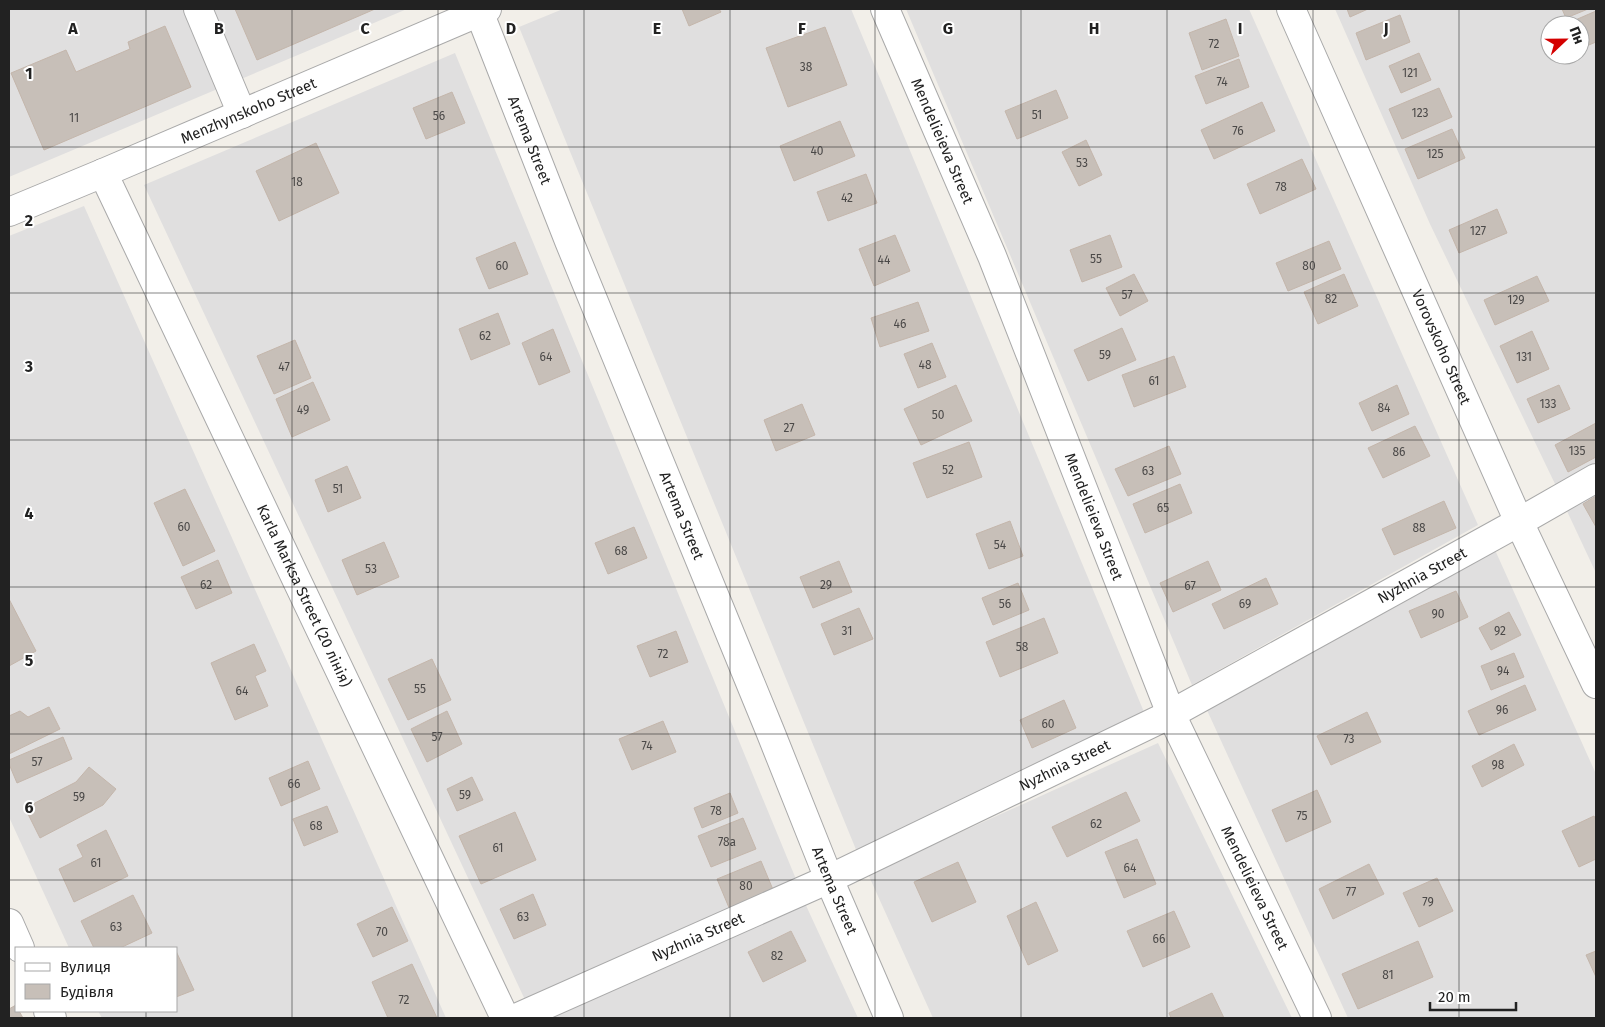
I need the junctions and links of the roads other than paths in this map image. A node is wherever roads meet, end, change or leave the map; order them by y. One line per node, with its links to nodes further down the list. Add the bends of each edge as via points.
1 (198, 9): 5 (street)
2 (885, 9): 11 (street, Mendelieieva Street, via 992,256)
3 (1291, 9): 9 (street, Vorovskoho Street)
4 (482, 10): 5 (street, Menzhynskoho Street); 12 (street, Artema Street, via 570,241)
5 (242, 114): 6 (street, Menzhynskoho Street)
6 (103, 173): 7 (street, Menzhynskoho Street); 15 (street, Karla Marksa Street (20 лiнiя))
7 (9, 212)
8 (1596, 478): 9 (street, Nyzhnia Street)
9 (1519, 522): 10 (street, Vorovskoho Street); 11 (street, Nyzhnia Street)
10 (1596, 684)
11 (1172, 714): 12 (street, Nyzhnia Street); 18 (street, Mendelieieva Street)
12 (829, 879): 16 (street, Nyzhnia Street); 17 (street, Artema Street)
13 (9, 923): 14 (street)
14 (20, 947)
15 (505, 1018)
16 (516, 1018)
17 (889, 1018)
18 (1317, 1018)

